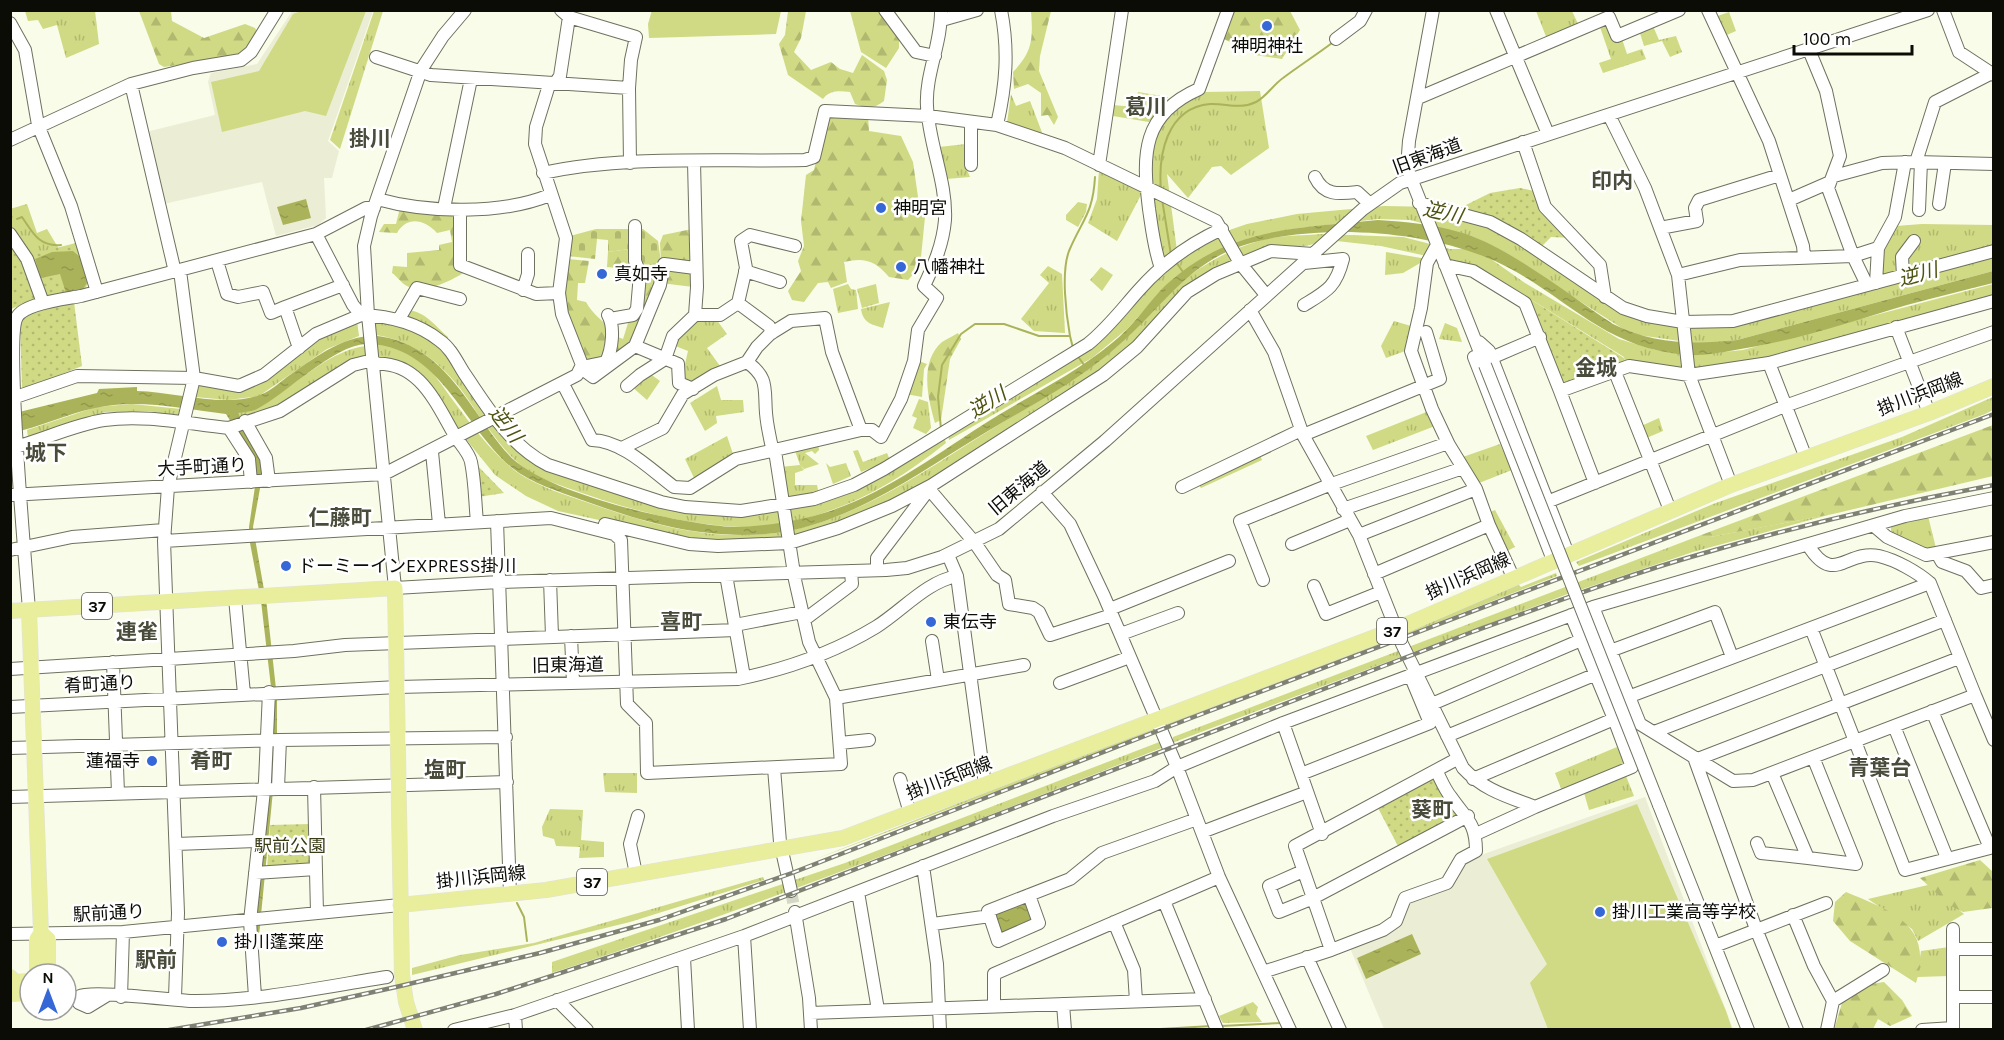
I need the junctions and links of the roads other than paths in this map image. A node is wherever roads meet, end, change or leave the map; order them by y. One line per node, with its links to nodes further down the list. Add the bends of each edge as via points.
1 (277, 10): 27 (street, via 246,58)
2 (885, 10): 20 (street, via 916,52)
3 (977, 10): 16 (street)
4 (1001, 10): 34 (street, via 1007,62)
5 (1122, 10): 45 (street)
6 (1227, 10): 51 (street, via 1199,89 1179,98 1154,125 1146,152)
7 (1366, 10): 18 (street, via 1360,21)
8 (1433, 10): 30 (street)
9 (1496, 10): 22 (street)
10 (1679, 10): 22 (street, via 1617,36 1609,17)
11 (1708, 10): 24 (street)
12 (1928, 10): 19 (street, 旧東海道)
13 (1943, 10): 25 (street, via 1959,52)
14 (458, 13): 23 (street)
15 (565, 14): 28 (street, via 560,76); 29 (street, via 636,37)
16 (942, 15): 20 (street)
17 (10, 23): 35 (street, via 25,50)
18 (1336, 39)
19 (1809, 50): 24 (street, 旧東海道); 49 (street, via 1826,91 1840,156)
20 (935, 56): 32 (street)
21 (376, 57): 23 (street)
22 (1515, 58): 30 (street); 36 (street)
23 (421, 70): 26 (street, via 431,75); 54 (street)
24 (1737, 73): 31 (street, 旧東海道); 47 (street, via 1769,141)
25 (1991, 74): 41 (street, via 1935,102)
26 (471, 79): 28 (street); 58 (street)
27 (131, 84): 35 (street); 81 (street)
28 (549, 85): 29 (street); 46 (street, via 535,136)
29 (629, 88): 39 (street)
30 (1418, 98): 50 (street, via 1406,158)
31 (1610, 115): 36 (street, 旧東海道); 62 (street)
32 (928, 116): 33 (street); 40 (street, via 825,111 814,157); 134 (street, via 945,221 938,256 924,286 937,298 918,330 914,361 901,399 881,437 872,430)
33 (971, 122): 34 (street); 44 (street)
34 (997, 125): 45 (street, via 1037,136)
35 (38, 126): 37 (street); 89 (street, via 71,206)
36 (1548, 134): 38 (street, 旧東海道)
37 (10, 140)
38 (1523, 142): 50 (street, 旧東海道); 92 (street, via 1545,207 1600,265)
39 (630, 162): 40 (street); 46 (street)
40 (694, 162): 80 (street)
41 (1914, 162): 42 (street); 49 (street, via 1865,166); 60 (street); 69 (street, via 1895,217)
42 (1945, 162): 43 (street); 56 (street)
43 (1994, 164)
44 (971, 165)
45 (1099, 165): 51 (street)
46 (543, 173): 52 (street)
47 (1780, 175): 53 (street); 62 (street, via 1699,200 1695,208 1697,221)
48 (1316, 177): 57 (street, via 1324,190 1336,194 1357,192)
49 (1831, 179): 53 (street); 74 (street)
50 (1410, 180): 55 (street); 57 (street, 旧東海道, via 1390,189)
51 (1146, 188): 63 (street, via 1209,217); 77 (street, via 1156,255)
52 (550, 195): 59 (street, via 531,202); 90 (street, via 566,238)
53 (1789, 200): 73 (street)
54 (375, 203): 58 (street); 65 (street); 101 (street, via 364,246)
55 (1419, 203): 67 (street); 92 (street, via 1490,222)
56 (1940, 204)
57 (1367, 207): 70 (street, 旧東海道)
58 (444, 208): 59 (street)
59 (460, 210): 88 (street, via 460,266)
60 (1919, 210)
61 (635, 226): 118 (street, via 635,261 640,274 637,309 633,315 609,317 610,353 606,362)
62 (1660, 228): 83 (street)
63 (1224, 231): 76 (street); 77 (street)
64 (10, 234): 95 (street, via 27,259)
65 (316, 234): 75 (street); 87 (street)
66 (1914, 241): 84 (street, via 1902,257)
67 (1437, 245): 79 (street); 124 (street, via 1427,263 1411,347)
68 (795, 246): 82 (street, via 750,235 744,237 741,249)
69 (1878, 248): 74 (street); 86 (street)
70 (1318, 250): 76 (street, via 1271,251); 78 (street, 旧東海道)
71 (1994, 251): 84 (street)
72 (528, 254): 88 (street)
73 (1804, 256): 74 (street); 83 (street, via 1740,260)
74 (1853, 256): 86 (street)
75 (217, 261): 81 (street); 98 (street, via 227,294 238,297 263,292 271,313)
76 (1239, 261): 91 (street); 155 (street, via 1187,292 1137,347 1103,375)
77 (1169, 262): 162 (street, via 1111,324 1077,351 884,469 832,494)
78 (1303, 263): 91 (street, 旧東海道); 97 (street, via 1343,259 1338,279 1329,290)
79 (1445, 265): 108 (street); 109 (street, via 1473,271 1525,303)
80 (695, 268): 100 (street); 110 (street, via 664,264 660,285)
81 (178, 271): 89 (street); 121 (street)
82 (745, 271): 85 (street); 96 (street)
83 (1678, 274): 103 (street)
84 (1903, 276): 86 (street)
85 (780, 282)
86 (1871, 284): 103 (street, via 1732,321)
87 (343, 285): 98 (street); 101 (street)
88 (524, 290): 90 (street)
89 (97, 292): 95 (street)
90 (559, 293): 118 (street, via 562,314)
91 (1266, 295): 99 (street, 旧東海道)
92 (1605, 297): 103 (street, via 1647,316)
93 (460, 299): 102 (street, via 417,288)
94 (1994, 301): 104 (street)
95 (43, 303): 128 (street, via 19,314 15,320)
96 (738, 303): 100 (street, via 720,315); 107 (street)
97 (1304, 306)
98 (285, 307): 111 (street)
99 (1250, 310): 135 (street, via 1274,352); 158 (street, 旧東海道)
100 (695, 315): 113 (street, via 673,336)
101 (366, 317): 102 (street); 111 (street, via 321,331); 112 (street)
102 (399, 319): 131 (street, via 441,341)
103 (1683, 322): 120 (street)
104 (1896, 327): 116 (street); 117 (street)
105 (1426, 332): 124 (street, via 1440,379)
106 (1994, 332): 116 (street)
107 (772, 333): 115 (street); 134 (street, via 791,321 825,318 832,352)
108 (1474, 336): 114 (street); 184 (street, via 1474,356)
109 (1540, 337): 114 (street); 127 (street)
110 (635, 346): 113 (street); 118 (street, via 593,376)
111 (299, 348): 121 (street, via 249,384 229,386)
112 (373, 359): 133 (street, via 352,365 280,411); 137 (street, via 416,374); 148 (street)
113 (665, 359): 123 (street); 126 (street, via 678,364 679,383)
114 (1488, 361): 161 (street); 339 (street, bridge)
115 (747, 362): 126 (street, via 714,375); 141 (street, via 758,370 765,383 766,414)
116 (1910, 362): 129 (street); 130 (street)
117 (1769, 363): 120 (street); 129 (street)
118 (582, 368): 122 (street)
119 (1615, 372): 120 (street, via 1629,366); 127 (street); 146 (street)
120 (1689, 375): 136 (street)
121 (193, 380): 128 (street, via 77,376); 132 (street)
122 (563, 384): 131 (street); 140 (street, via 592,440 607,440)
123 (627, 386)
124 (1422, 386): 135 (street); 138 (street)
125 (1994, 386): 130 (main road, 掛川浜岡線 / 37)
126 (693, 389): 140 (street, via 677,401 663,428)
127 (1560, 391): 151 (street)
128 (14, 401): 139 (street)
129 (1785, 406): 136 (street); 144 (street)
130 (1929, 413): 144 (main road, 掛川浜岡線 / 37)
131 (496, 418): 137 (street); 162 (street, via 518,446 548,465 661,502 730,511)
132 (184, 420): 133 (street); 139 (street, via 103,420); 154 (street)
133 (237, 424): 143 (street); 145 (street)
134 (861, 430): 141 (street)
135 (1302, 433): 152 (street); 156 (street)
136 (1711, 435): 146 (street); 153 (street)
137 (461, 437): 142 (street); 167 (street, via 471,462)
138 (1448, 443): 147 (street); 152 (street)
139 (16, 446): 159 (street)
140 (621, 448): 141 (street, via 674,487 683,489 736,459)
141 (774, 451): 162 (street)
142 (432, 452): 148 (street); 168 (street)
143 (265, 458): 145 (street); 149 (street)
144 (1806, 458): 153 (main road, 掛川浜岡線 / 37)
145 (250, 459): 150 (street)
146 (1651, 462): 151 (street); 163 (street)
147 (1463, 468): 157 (street); 164 (street)
148 (384, 474): 149 (street, 大手町通り); 171 (street)
149 (268, 481): 150 (street, 大手町通り)
150 (252, 482): 154 (street, 大手町通り)
151 (1595, 483): 161 (street)
152 (1329, 485): 164 (street); 195 (street, via 1240,521)
153 (1731, 485): 163 (main road, 掛川浜岡線 / 37)
154 (168, 487): 159 (street, 大手町通り); 173 (street)
155 (930, 487): 174 (street, via 863,518); 176 (street); 186 (street, via 877,558)
156 (1182, 487)
157 (1476, 489): 169 (street); 172 (street)
158 (1042, 492): 176 (street, 旧東海道, via 999,529); 207 (street, via 1070,524)
159 (16, 495): 179 (street)
160 (1994, 498): 170 (street)
161 (1548, 502): 181 (street)
162 (783, 506): 174 (street)
163 (1670, 510): 181 (main road, 掛川浜岡線 / 37)
164 (1346, 514): 172 (street); 177 (street)
165 (497, 520): 166 (street); 167 (street); 196 (street)
166 (563, 520): 174 (street, via 572,517 689,544 747,546); 192 (street, via 619,537)
167 (477, 522): 168 (street)
168 (438, 524): 171 (street)
169 (1489, 525): 189 (street); 193 (street)
170 (1874, 526): 178 (street); 183 (street, via 1887,537 1926,555)
171 (390, 527): 173 (street); 199 (street)
172 (1359, 535): 189 (street)
173 (164, 536): 179 (street, via 72,537); 203 (street)
174 (789, 541): 188 (street)
175 (1994, 542): 183 (street)
176 (975, 543): 182 (street, 旧東海道); 207 (street, via 997,575 1005,580 1009,604 1039,612 1050,634)
177 (1292, 544)
178 (1808, 545): 197 (street, via 1818,561 1828,565 1878,556); 204 (street)
179 (25, 548): 180 (street); 205 (street)
180 (10, 550)
181 (1568, 554): 184 (main road, 掛川浜岡線 / 37)
182 (948, 555): 186 (street, 旧東海道, via 907,568); 191 (street)
183 (1938, 555): 200 (street, via 1942,562 1966,571 1981,588)
184 (1553, 560): 193 (main road, 掛川浜岡線 / 37)
185 (1229, 561): 207 (street)
186 (877, 570): 187 (street, 旧東海道)
187 (851, 571): 188 (street, 旧東海道); 210 (street, via 852,584)
188 (794, 573): 190 (street, 旧東海道); 210 (street)
189 (1374, 574): 201 (street)
190 (726, 575): 192 (street, 旧東海道); 212 (street)
191 (957, 576): 227 (street, via 942,580 878,625); 235 (street)
192 (622, 578): 194 (street, 旧東海道); 215 (street)
193 (1514, 578): 214 (main road, 掛川浜岡線 / 37)
194 (550, 580): 196 (street, 旧東海道); 217 (street)
195 (1263, 580)
196 (499, 582): 199 (street); 219 (street)
197 (1930, 583): 211 (street); 213 (street)
198 (1314, 586): 201 (street, via 1326,614)
199 (395, 588): 202 (main road, 37); 222 (main road)
200 (1993, 588)
201 (1381, 592): 214 (street)
202 (235, 598): 203 (main road, 37); 224 (street)
203 (165, 602): 205 (main road, 37); 229 (street)
204 (1593, 607): 209 (street); 223 (street)
205 (29, 610): 206 (main road, 37); 233 (main road)
206 (10, 611)
207 (1111, 612): 216 (street)
208 (1178, 613): 216 (street)
209 (1571, 615): 220 (street); 236 (street)
210 (803, 616): 212 (street); 227 (street)
211 (1945, 620): 228 (street); 232 (street)
212 (735, 628): 215 (street); 238 (street)
213 (1810, 628): 226 (street); 232 (street)
214 (1396, 629): 236 (street); 258 (main road, 掛川浜岡線 / 37)
215 (624, 634): 218 (street); 240 (street)
216 (1121, 634): 225 (street)
217 (552, 636): 218 (street); 219 (street)
218 (571, 636): 242 (street)
219 (502, 638): 222 (street); 241 (street)
220 (1581, 640): 237 (street); 252 (street)
221 (932, 641): 239 (street)
222 (397, 642): 224 (street); 244 (main road)
223 (1610, 651): 226 (street, via 1714,612); 248 (street)
224 (241, 654): 229 (street); 246 (street)
225 (1130, 657): 243 (street); 258 (street)
226 (1732, 657): 248 (street)
227 (814, 658): 238 (street); 250 (street)
228 (1959, 658): 247 (street); 253 (street)
229 (168, 659): 230 (street); 249 (street)
230 (113, 662): 233 (street); 251 (street)
231 (1023, 665): 235 (street)
232 (1825, 665): 253 (street); 261 (street)
233 (32, 667): 234 (street); 254 (main road)
234 (10, 669)
235 (969, 674): 239 (street); 286 (street)
236 (1413, 674): 252 (street); 259 (street); 281 (street, via 1430,723)
237 (1594, 675): 257 (street); 262 (street)
238 (744, 677): 240 (street)
239 (938, 680): 250 (street)
240 (626, 682): 242 (street, 旧東海道); 278 (street, 旧東海道, via 627,704 646,723 647,773)
241 (505, 683): 242 (street, 旧東海道); 244 (street, 旧東海道); 263 (street)
242 (573, 683)
243 (1060, 683)
244 (398, 687): 245 (street, 肴町通り); 264 (main road)
245 (269, 692): 246 (street, 肴町通り); 266 (street)
246 (244, 694): 249 (street, 肴町通り)
247 (1975, 695): 256 (street); 265 (street)
248 (1628, 697): 261 (street, via 1640,724)
249 (170, 698): 251 (street, 肴町通り); 269 (street)
250 (836, 698): 270 (street, 旧東海道)
251 (116, 702): 254 (street, 肴町通り); 271 (street)
252 (1432, 704): 262 (street)
253 (1840, 704): 268 (street); 276 (street)
254 (33, 706): 255 (street, 肴町通り); 273 (main road)
255 (10, 707)
256 (1932, 711): 260 (street); 307 (street)
257 (1614, 719): 283 (street); 295 (street, via 1632,767)
258 (1157, 720): 277 (street); 286 (main road, 掛川浜岡線 / 37)
259 (1283, 723): 277 (street); 281 (street)
260 (1894, 726): 268 (street); 309 (street)
261 (1654, 732): 276 (street)
262 (1447, 736): 275 (street)
263 (506, 737): 264 (street); 284 (street)
264 (398, 738): 266 (street); 285 (main road)
265 (1993, 738)
266 (274, 740): 269 (street); 288 (street); 289 (street)
267 (868, 740): 270 (street)
268 (1854, 740): 274 (street); 309 (street, via 1905,870)
269 (172, 743): 271 (street); 290 (street)
270 (840, 743): 278 (street, 旧東海道, via 841,764)
271 (116, 745): 273 (street); 292 (street)
272 (10, 748): 273 (street)
273 (35, 748): 294 (main road)
274 (1813, 757): 280 (street); 308 (street, via 1856,864)
275 (1457, 759): 279 (street); 283 (street)
276 (1695, 760): 280 (street, via 1733,781 1744,782); 333 (street)
277 (1177, 767): 299 (street); 310 (street, via 1155,781)
278 (774, 768): 306 (street)
279 (1437, 772): 298 (street, via 1451,798); 301 (street)
280 (1772, 773): 308 (street)
281 (1301, 774): 291 (street)
282 (900, 778): 296 (street)
283 (1473, 779): 295 (street)
284 (507, 782): 285 (street); 318 (street)
285 (399, 785): 287 (street); 323 (main road)
286 (985, 785): 296 (main road, 掛川浜岡線 / 37)
287 (314, 787): 288 (street); 311 (street)
288 (278, 788): 289 (street)
289 (264, 789): 290 (street); 303 (street)
290 (174, 791): 292 (street); 305 (street)
291 (1307, 792): 300 (street); 301 (street)
292 (118, 793): 294 (street)
293 (10, 796): 294 (street)
294 (37, 796): 336 (main road)
295 (1535, 807): 302 (street)
296 (910, 813): 306 (main road, 掛川浜岡線 / 37, via 843,838)
297 (638, 816): 314 (street, via 630,844)
298 (1468, 816): 302 (street); 320 (street)
299 (1197, 819): 300 (street); 319 (street, via 1102,853 1070,879)
300 (1202, 832): 315 (street)
301 (1322, 834): 312 (street, via 1295,846)
302 (1476, 834): 341 (street, via 1476,851 1461,859 1447,884 1404,898 1396,921 1383,930)
303 (258, 841): 305 (street); 313 (street)
304 (1757, 843): 308 (street, via 1761,853)
305 (176, 844): 331 (street)
306 (781, 848): 314 (main road, 掛川浜岡線 / 37); 316 (street)
307 (1992, 848): 309 (street)
308 (1808, 858)
309 (1947, 858)
310 (923, 866): 317 (street); 330 (street)
311 (316, 868): 313 (street); 324 (street)
312 (1303, 871): 320 (street); 320 (street, via 1269,886 1279,912)
313 (260, 872): 328 (street)
314 (636, 874): 318 (main road, 掛川浜岡線 / 37)
315 (1219, 877): 321 (street); 348 (street)
316 (791, 891)
317 (858, 891): 325 (street); 363 (street)
318 (510, 894): 323 (main road, 掛川浜岡線 / 37)
319 (1029, 895): 327 (street, via 988,911); 327 (street, via 1038,923 998,941)
320 (1311, 899): 341 (street)
321 (1164, 901): 329 (street); 356 (street)
322 (1826, 903): 326 (street)
323 (400, 905): 324 (street, 駅前通り); 368 (main road, via 402,975)
324 (317, 913): 328 (street, 駅前通り)
325 (795, 914): 337 (street); 364 (street)
326 (1793, 915): 333 (street); 359 (street)
327 (990, 916): 330 (street)
328 (250, 921): 331 (street, 駅前通り); 352 (street)
329 (1114, 922): 358 (street, via 1134,970); 361 (street, via 994,974)
330 (933, 924): 362 (street)
331 (178, 926): 334 (street, 駅前通り); 355 (street)
332 (1953, 928): 340 (street)
333 (1756, 929): 339 (street); 381 (street)
334 (123, 932): 336 (street, 駅前通り); 351 (street)
335 (17, 933): 336 (street, 駅前通り); 338 (street)
336 (41, 933): 345 (main road, via 37,939); 346 (main road, via 48,939)
337 (744, 936): 344 (street); 374 (street)
338 (10, 940)
339 (1715, 946): 380 (street)
340 (1953, 949): 342 (street); 353 (street)
341 (1330, 950): 343 (street)
342 (1994, 950)
343 (1307, 957): 348 (street); 379 (street)
344 (684, 958): 357 (street); 373 (street)
345 (37, 962)
346 (48, 962)
347 (1884, 970): 359 (street)
348 (1263, 972): 378 (street)
349 (387, 977): 352 (street)
350 (106, 996): 351 (street)
351 (121, 997): 355 (street)
352 (255, 997): 355 (street, via 188,1001)
353 (1953, 997): 354 (street); 384 (street)
354 (1994, 997)
355 (175, 998)
356 (1205, 999): 358 (street); 367 (street)
357 (557, 1000): 365 (street); 372 (street)
358 (1136, 1001): 360 (street)
359 (1833, 1001): 382 (street)
360 (1063, 1004): 361 (street); 377 (street)
361 (994, 1006): 362 (street)
362 (939, 1008): 363 (street); 376 (street)
363 (878, 1010): 364 (street)
364 (810, 1013): 375 (street)
365 (515, 1015): 366 (street); 371 (street)
366 (485, 1021): 369 (street); 370 (street, via 482,1027)
367 (1216, 1026)
368 (415, 1029)
369 (454, 1029)
370 (473, 1029)
371 (516, 1029)
372 (587, 1029)
373 (688, 1029)
374 (750, 1029)
375 (811, 1029)
376 (940, 1029)
377 (1065, 1029)
378 (1290, 1029)
379 (1340, 1029)
380 (1748, 1029)
381 (1797, 1029)
382 (1827, 1029)
383 (1922, 1029): 384 (street)
384 (1953, 1029)

